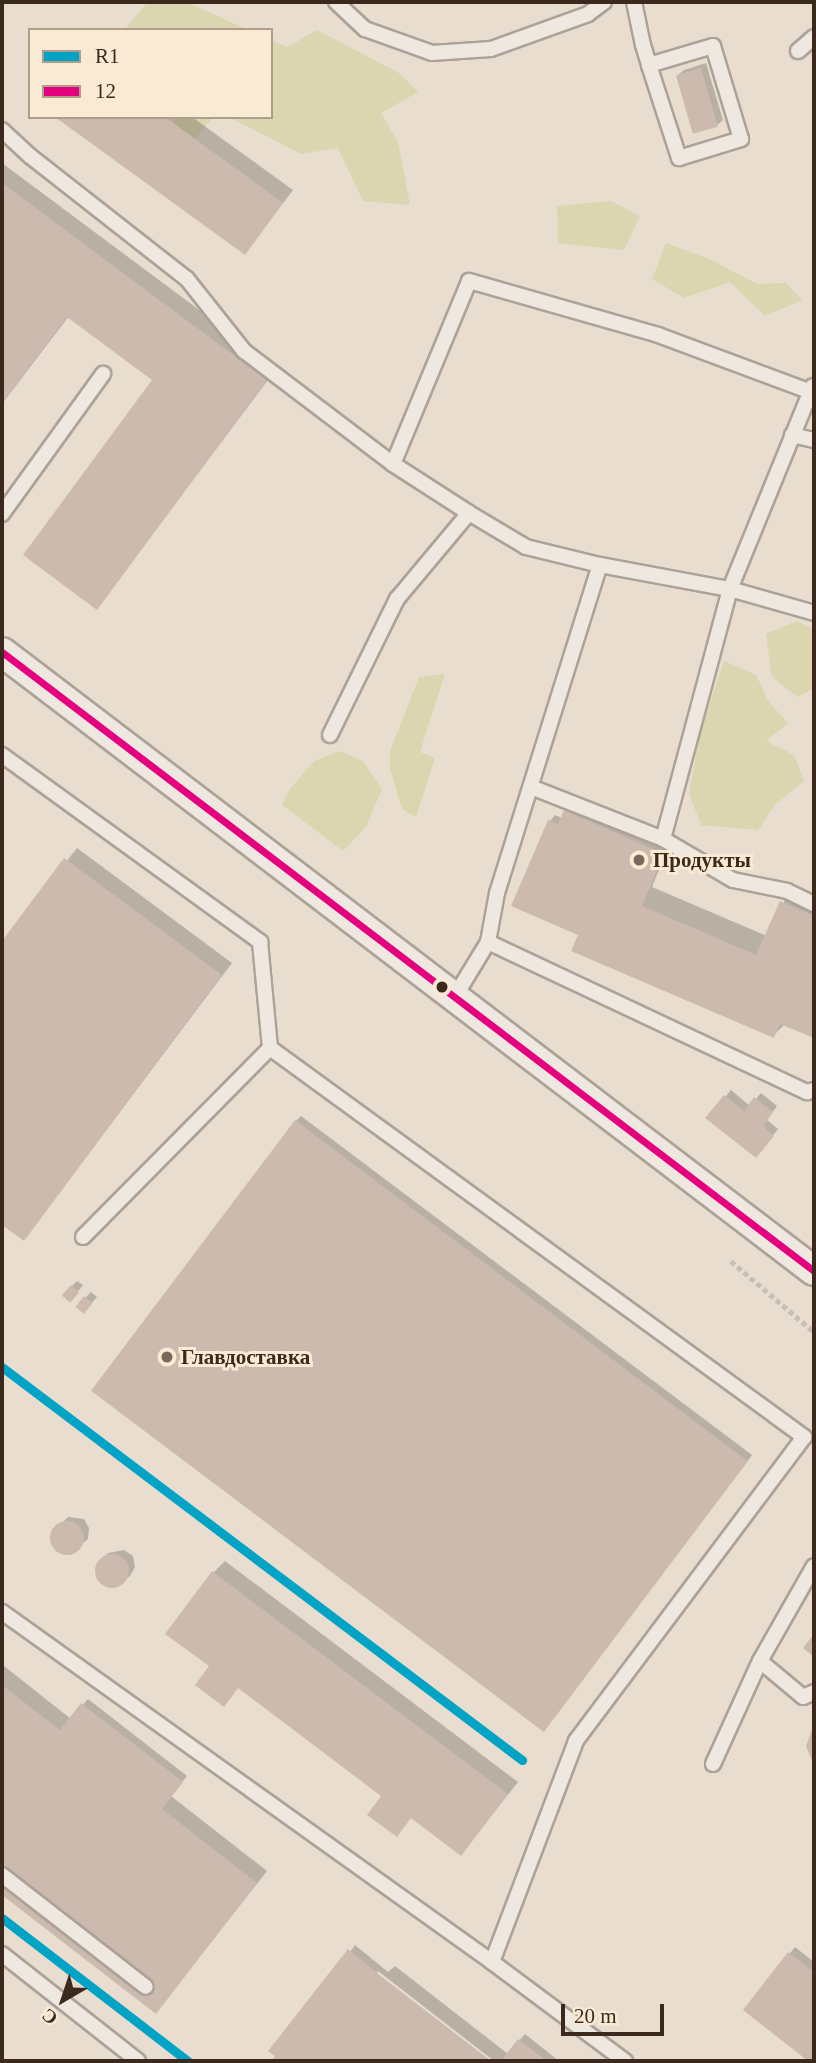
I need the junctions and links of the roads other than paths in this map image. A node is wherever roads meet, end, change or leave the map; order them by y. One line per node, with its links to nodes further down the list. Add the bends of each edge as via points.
1 (336, 2): 2 (lane, via 365,29 432,53 491,49 588,14)
2 (604, 2)
3 (634, 2): 6 (lane)
4 (814, 37): 5 (lane)
5 (798, 51)
6 (649, 65): 6 (lane, via 679,158 741,139 713,46)
7 (2, 130): 12 (lane, via 187,279 244,351)
8 (103, 374): 14 (lane)
9 (812, 388): 10 (lane); 12 (lane, via 658,335 469,281)
10 (792, 435): 11 (lane); 16 (lane)
11 (814, 440)
12 (393, 464): 13 (lane)
13 (469, 513): 15 (lane, via 526,547); 19 (lane, via 397,599)
14 (2, 514)
15 (600, 565): 16 (lane); 21 (lane)
16 (730, 589): 17 (lane); 22 (lane)
17 (814, 613)
18 (2, 652): 25 (street)
19 (330, 735)
20 (2, 755): 26 (lane, via 260,942)
21 (531, 788): 22 (lane); 24 (lane, via 497,893)
22 (663, 839): 23 (lane, via 733,880 787,891)
23 (814, 904)
24 (488, 942): 25 (lane); 27 (lane, via 807,1092)
25 (454, 998): 29 (street)
26 (270, 1048): 28 (lane); 37 (lane, via 804,1437 576,1741)
27 (814, 1090)
28 (83, 1237)
29 (814, 1271)
30 (814, 1566): 32 (lane)
31 (2, 1612): 37 (lane)
32 (760, 1661): 33 (lane, via 803,1697); 34 (lane)
33 (814, 1692)
34 (713, 1764)
35 (2, 1875): 38 (lane)
36 (2, 1954): 39 (lane)
37 (492, 1962): 40 (lane)
38 (146, 1987)
39 (138, 2061)
40 (625, 2061)

